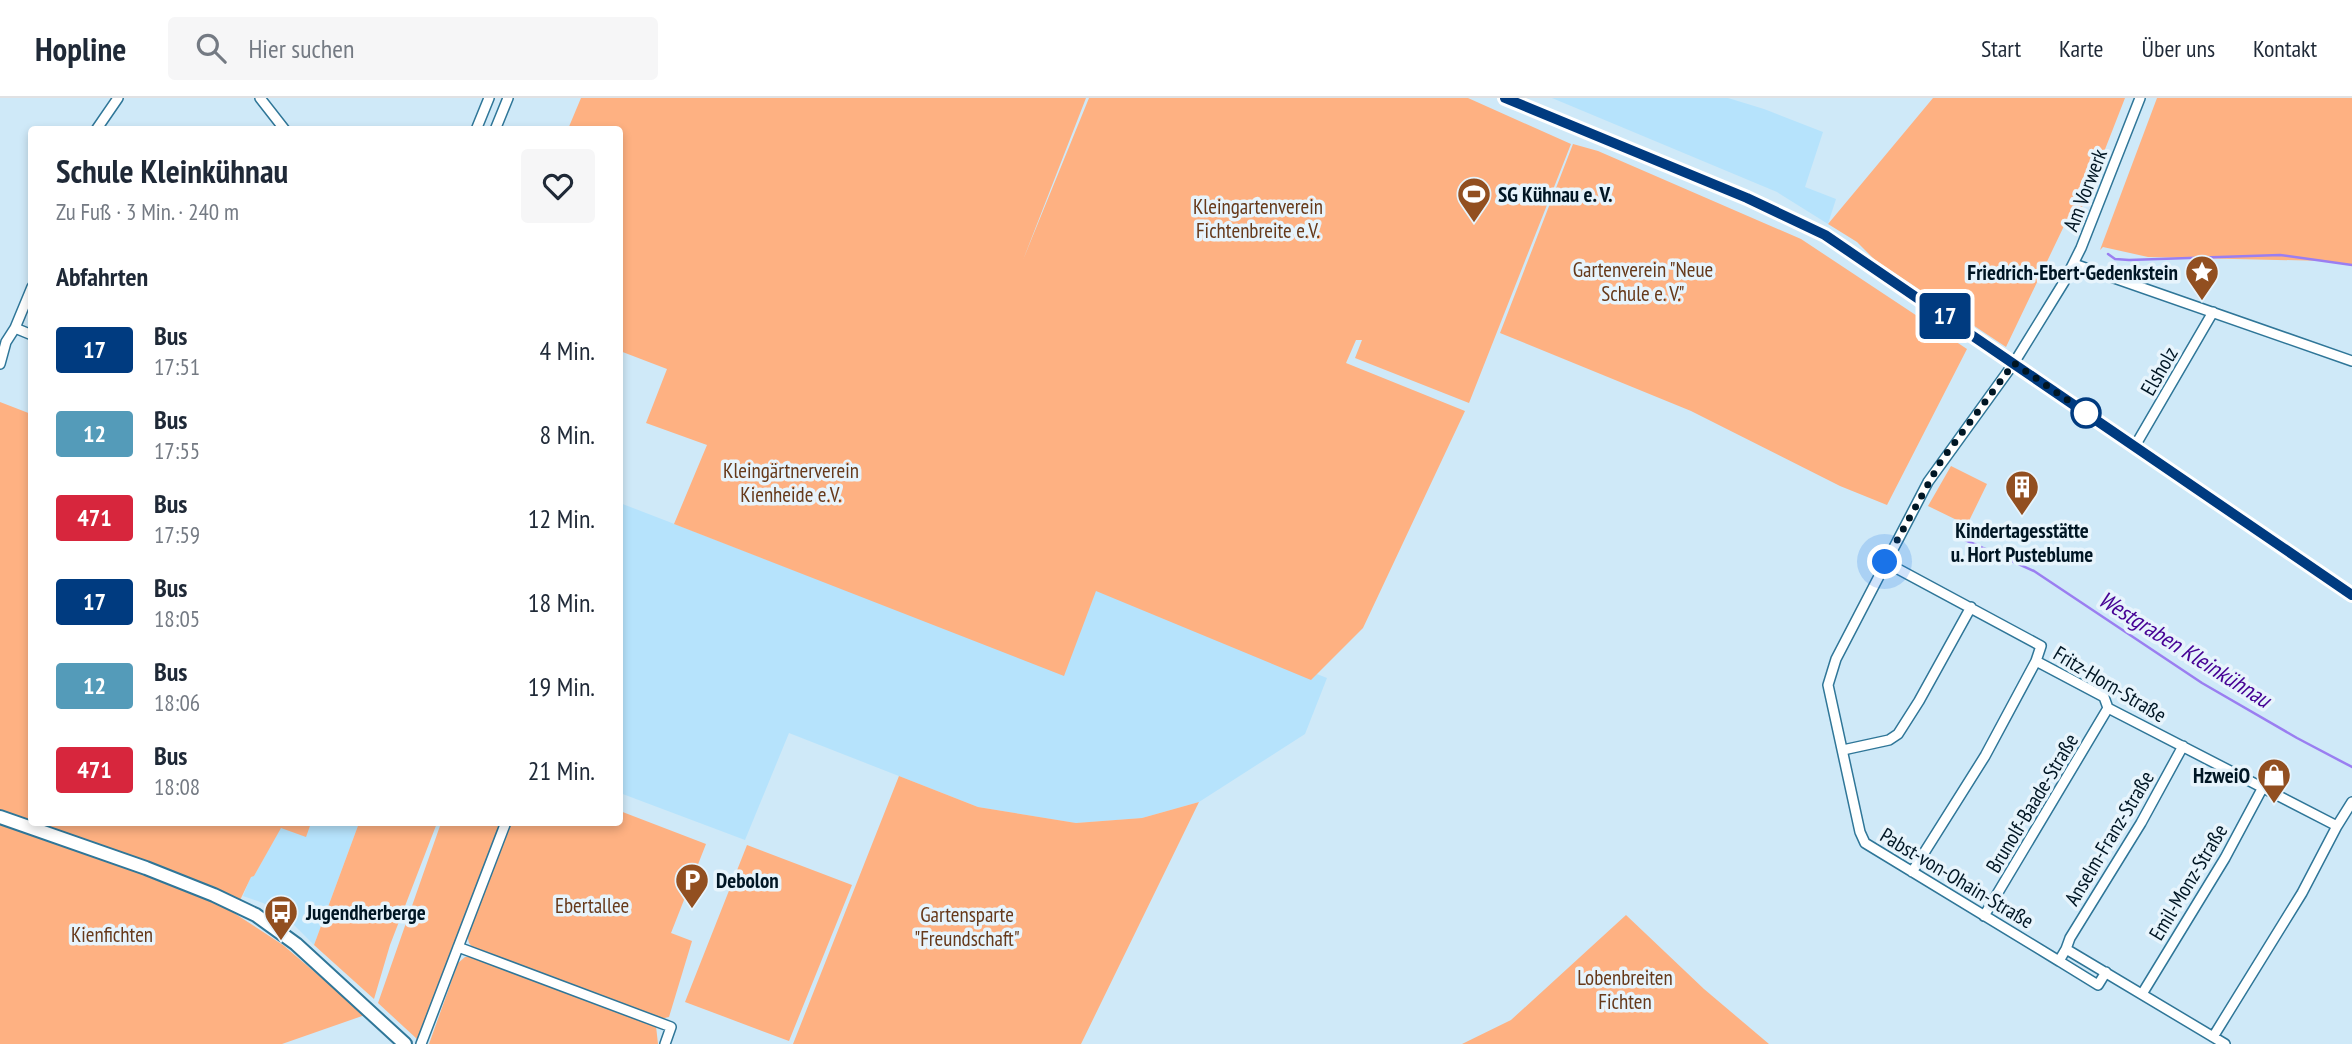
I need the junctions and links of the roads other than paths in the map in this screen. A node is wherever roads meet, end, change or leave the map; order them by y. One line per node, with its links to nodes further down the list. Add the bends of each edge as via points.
1 (118, 98): 7 (street)
2 (260, 98): 8 (street)
3 (489, 98): 9 (street)
4 (509, 98): 10 (street)
5 (1505, 98): 18 (street, via 1808,226)
6 (2140, 98): 11 (street, Am Vorwerk)
7 (99, 126)
8 (282, 126)
9 (478, 126)
10 (497, 126)
11 (2074, 264): 13 (street); 18 (street, Am Vorwerk)
12 (28, 297): 14 (street)
13 (2213, 312): 17 (street); 20 (street, Elsholz)
14 (15, 328): 15 (street); 16 (street)
15 (28, 333)
16 (3, 339): 19 (street)
17 (2352, 361)
18 (2014, 363): 20 (street); 21 (street, Pabst-von-Ohain-Straße, via 1941,461)
19 (0, 364)
20 (2134, 446): 22 (street)
21 (1885, 562): 23 (street, Fritz-Horn-Straße); 27 (street, Pabst-von-Ohain-Straße, via 1830,674 1828,685)
22 (2352, 595)
23 (1971, 607): 24 (street, Fritz-Horn-Straße, via 2041,646); 27 (street, via 1898,734)
24 (2036, 661): 25 (street, Fritz-Horn-Straße, via 2104,697); 33 (street, via 1985,756)
25 (2108, 708): 26 (street, Fritz-Horn-Straße); 34 (street, Brunolf-Baade-Straße)
26 (2183, 746): 28 (street, Fritz-Horn-Straße); 36 (street, Anselm-Franz-Straße)
27 (1843, 750): 33 (street, Pabst-von-Ohain-Straße, via 1862,838)
28 (2263, 788): 32 (street, Fritz-Horn-Straße); 39 (street, Emil-Monz-Straße)
29 (2352, 802): 32 (street)
30 (0, 817): 41 (street, via 145,868 256,915 296,944)
31 (504, 826): 35 (street)
32 (2337, 826): 40 (street, via 2302,893)
33 (1913, 872): 34 (street, Pabst-von-Ohain-Straße)
34 (1984, 916): 37 (street, Pabst-von-Ohain-Straße)
35 (458, 947): 42 (street); 43 (street, via 671,1027)
36 (2066, 949): 37 (street); 38 (street)
37 (2059, 961): 38 (street, Pabst-von-Ohain-Straße, via 2098,985)
38 (2106, 972): 39 (street)
39 (2142, 994): 40 (street)
40 (2213, 1037): 44 (street)
41 (405, 1044)
42 (422, 1044)
43 (664, 1044)
44 (2225, 1044)

